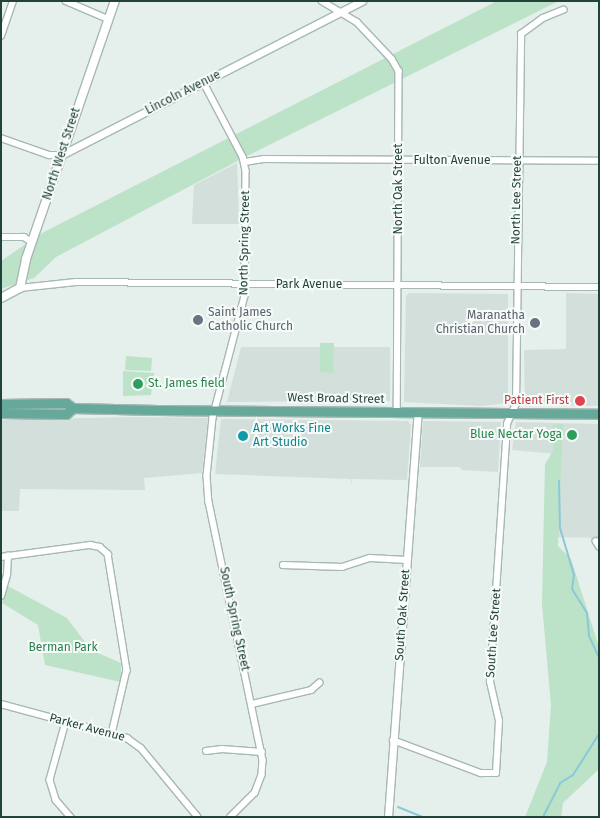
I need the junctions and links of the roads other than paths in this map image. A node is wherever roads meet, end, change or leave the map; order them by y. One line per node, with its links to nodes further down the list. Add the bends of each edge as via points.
1 (13, 1): 9 (street)
2 (66, 1): 8 (street)
3 (115, 1): 8 (main road, North West Street)
4 (322, 1): 7 (street, North Oak Street)
5 (362, 1): 7 (street, Lincoln Avenue)
6 (563, 10): 14 (street, North Lee Street, via 543,18 521,34)
7 (342, 11): 10 (street, Lincoln Avenue); 13 (street, North Oak Street, via 374,39 398,69)
8 (108, 19): 12 (main road, North West Street)
9 (1, 36)
10 (204, 83): 12 (street, Lincoln Avenue); 16 (street, North Spring Street)
11 (1, 138): 12 (street, via 49,155)
12 (61, 155): 18 (main road, North West Street)
13 (399, 160): 14 (street, Fulton Avenue); 16 (street, Fulton Avenue, via 263,159); 20 (street, North Oak Street)
14 (517, 161): 15 (street, Fulton Avenue); 21 (street, North Lee Street)
15 (599, 161)
16 (245, 162): 19 (street, North Spring Street)
17 (1, 237): 18 (street, via 24,237)
18 (32, 242): 23 (main road, North West Street)
19 (246, 285): 20 (street, Park Avenue); 23 (street, Park Avenue, via 76,282); 27 (street, North Spring Street)
20 (398, 285): 21 (street, Park Avenue); 28 (street, North Oak Street)
21 (516, 286): 22 (street, Park Avenue); 31 (street, North Lee Street, via 516,404)
22 (599, 287)
23 (20, 288): 24 (main road)
24 (1, 298)
25 (1, 404): 26 (main road, West Broad Street, via 66,403)
26 (73, 408): 27 (main road, West Broad Street); 30 (main road, West Broad Street, via 66,414)
27 (216, 410): 28 (main road, West Broad Street); 39 (street, South Spring Street, via 208,476 209,502)
28 (396, 412): 29 (main road, West Broad Street)
29 (418, 412): 31 (main road, West Broad Street); 34 (street, South Oak Street)
30 (1, 413)
31 (512, 413): 32 (main road, West Broad Street); 42 (street, South Lee Street, via 507,424 490,682 500,727 496,773 481,773)
32 (599, 414)
33 (4, 556): 36 (street, via 7,575); 41 (street, via 96,546 105,550 111,559 127,675)
34 (407, 560): 35 (street, via 370,558 342,567); 42 (street, South Oak Street)
35 (283, 565)
36 (1, 596)
37 (319, 683): 39 (street, via 311,690)
38 (1, 704): 40 (street, Parker Avenue)
39 (252, 704): 44 (street, South Spring Street)
40 (66, 722): 41 (street, Parker Avenue); 45 (street, via 50,780 56,800)
41 (112, 734): 46 (street, Parker Avenue, via 127,738 141,748)
42 (393, 740): 48 (street, South Oak Street)
43 (206, 751): 44 (street)
44 (262, 752): 47 (street, South Spring Street, via 260,784)
45 (71, 817)
46 (198, 817)
47 (231, 817)
48 (388, 817)

